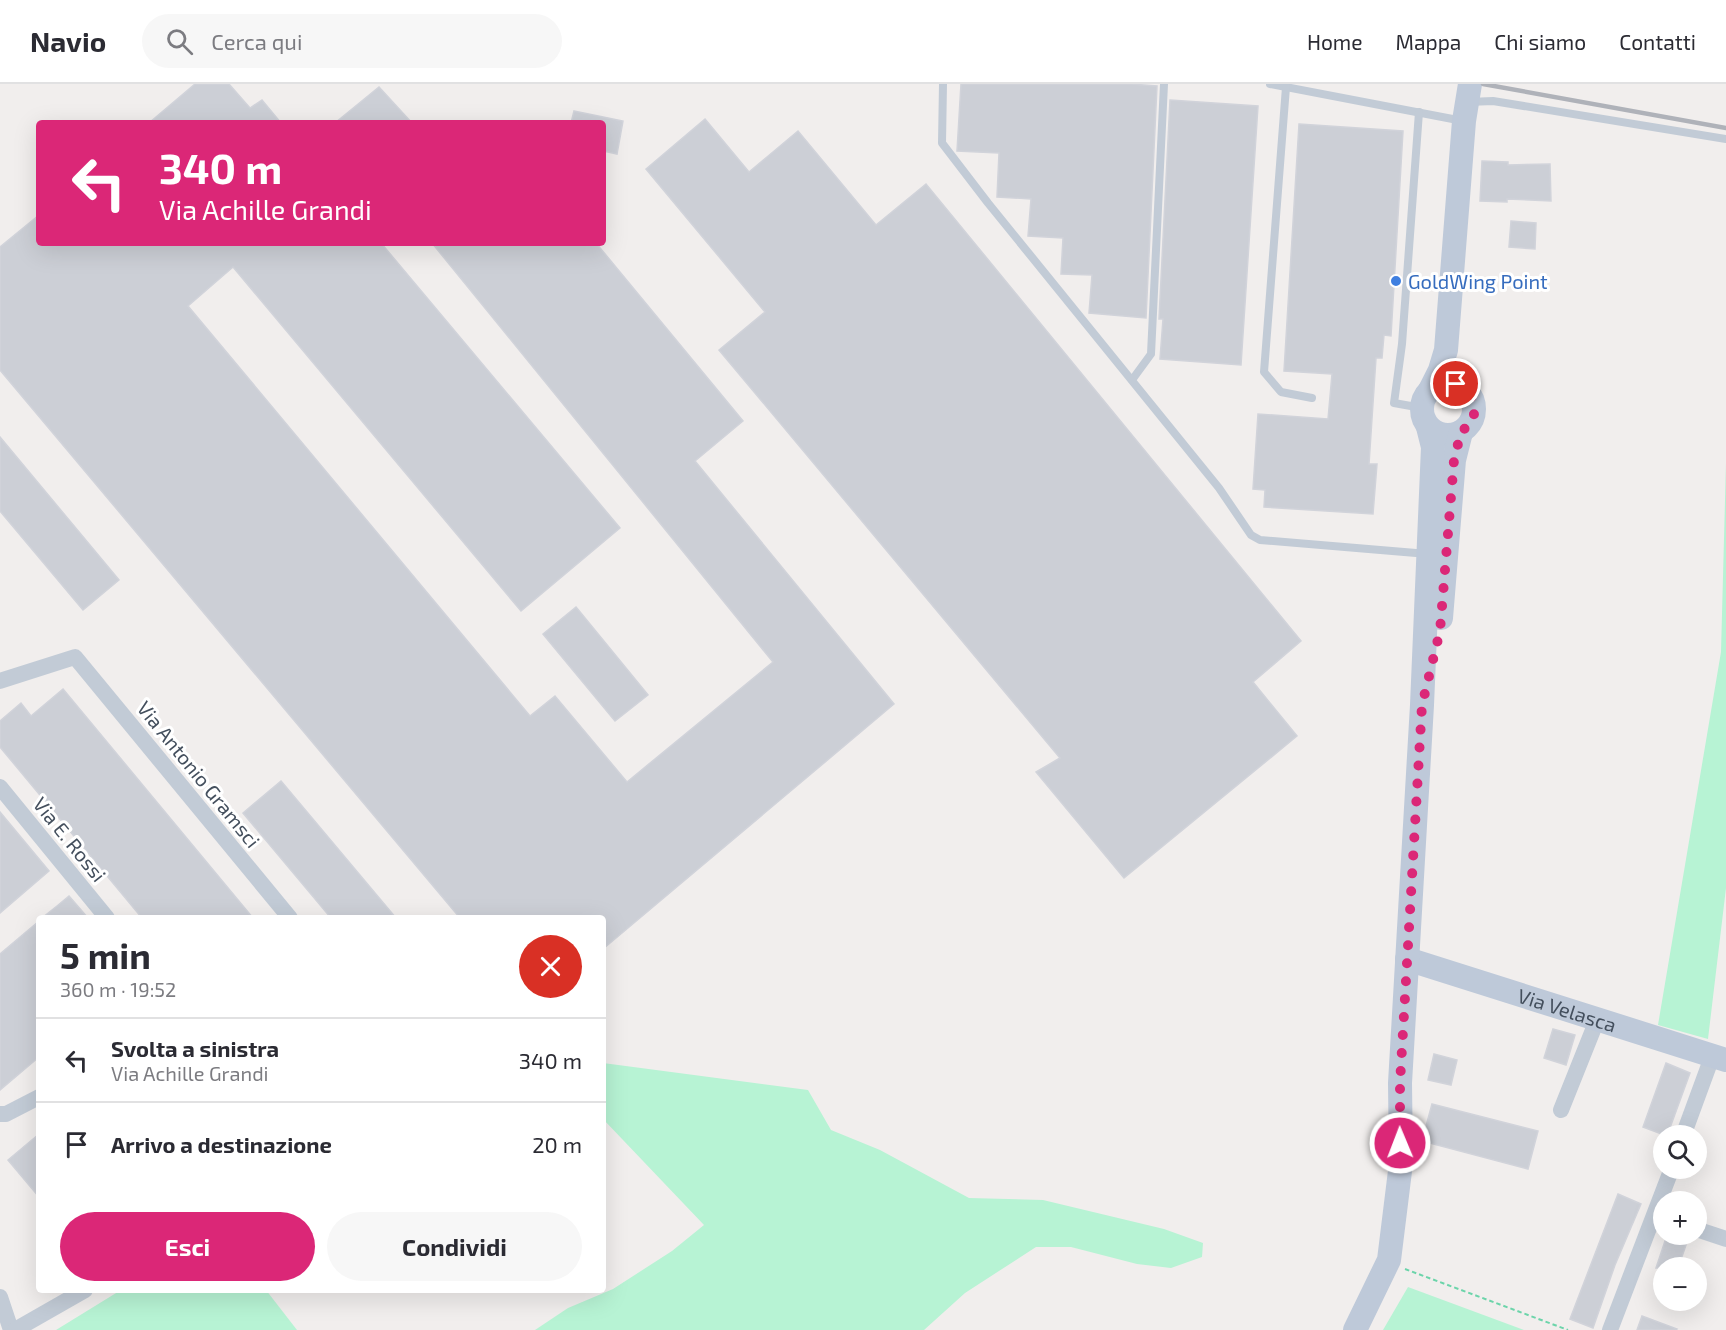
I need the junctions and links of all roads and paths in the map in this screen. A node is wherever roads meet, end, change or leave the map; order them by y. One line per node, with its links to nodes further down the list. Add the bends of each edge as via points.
1 (943, 84): 9 (lane, via 942,143)
2 (1164, 84): 9 (lane, via 1151,354)
3 (1270, 84): 4 (lane)
4 (1286, 87): 6 (lane); 11 (lane, via 1264,372 1281,393)
5 (1467, 102): 6 (lane); 7 (lane, via 1493,101); 8 (street)
6 (1419, 112): 12 (lane, via 1394,403)
7 (1726, 140)
8 (1446, 350): 10 (street); 12 (street)
9 (1132, 380): 14 (lane, via 1219,488 1251,535 1260,540)
10 (1462, 387): 12 (street, via 1443,383); 13 (street, via 1473,399 1475,408 1471,423)
11 (1312, 398)
12 (1426, 408): 13 (street, via 1434,432 1449,436); 14 (street, via 1433,447)
13 (1461, 432): 16 (street, via 1454,460 1440,631)
14 (1428, 554): 16 (street)
15 (0, 681): 19 (street, Via Antonio Gramsci, via 75,657)
16 (1422, 705): 20 (street)
17 (0, 787): 18 (street, Via E. Rossi)
18 (105, 915)
19 (288, 915)
20 (1407, 959): 21 (street, Via Velasca); 34 (street, via 1400,1083 1401,1163 1389,1260)
21 (1597, 1020): 22 (street, Via Velasca); 24 (street)
22 (1719, 1058): 26 (street)
23 (36, 1099): 25 (street)
24 (1561, 1110)
25 (0, 1114)
26 (1688, 1125)
27 (1653, 1230): 36 (street)
28 (1707, 1233): 29 (street)
29 (1726, 1239)
30 (1396, 1265): 35 (path)
31 (81, 1293): 33 (street)
32 (0, 1297): 33 (street)
33 (13, 1330)
34 (1354, 1330)
35 (1568, 1330)
36 (1610, 1330)

